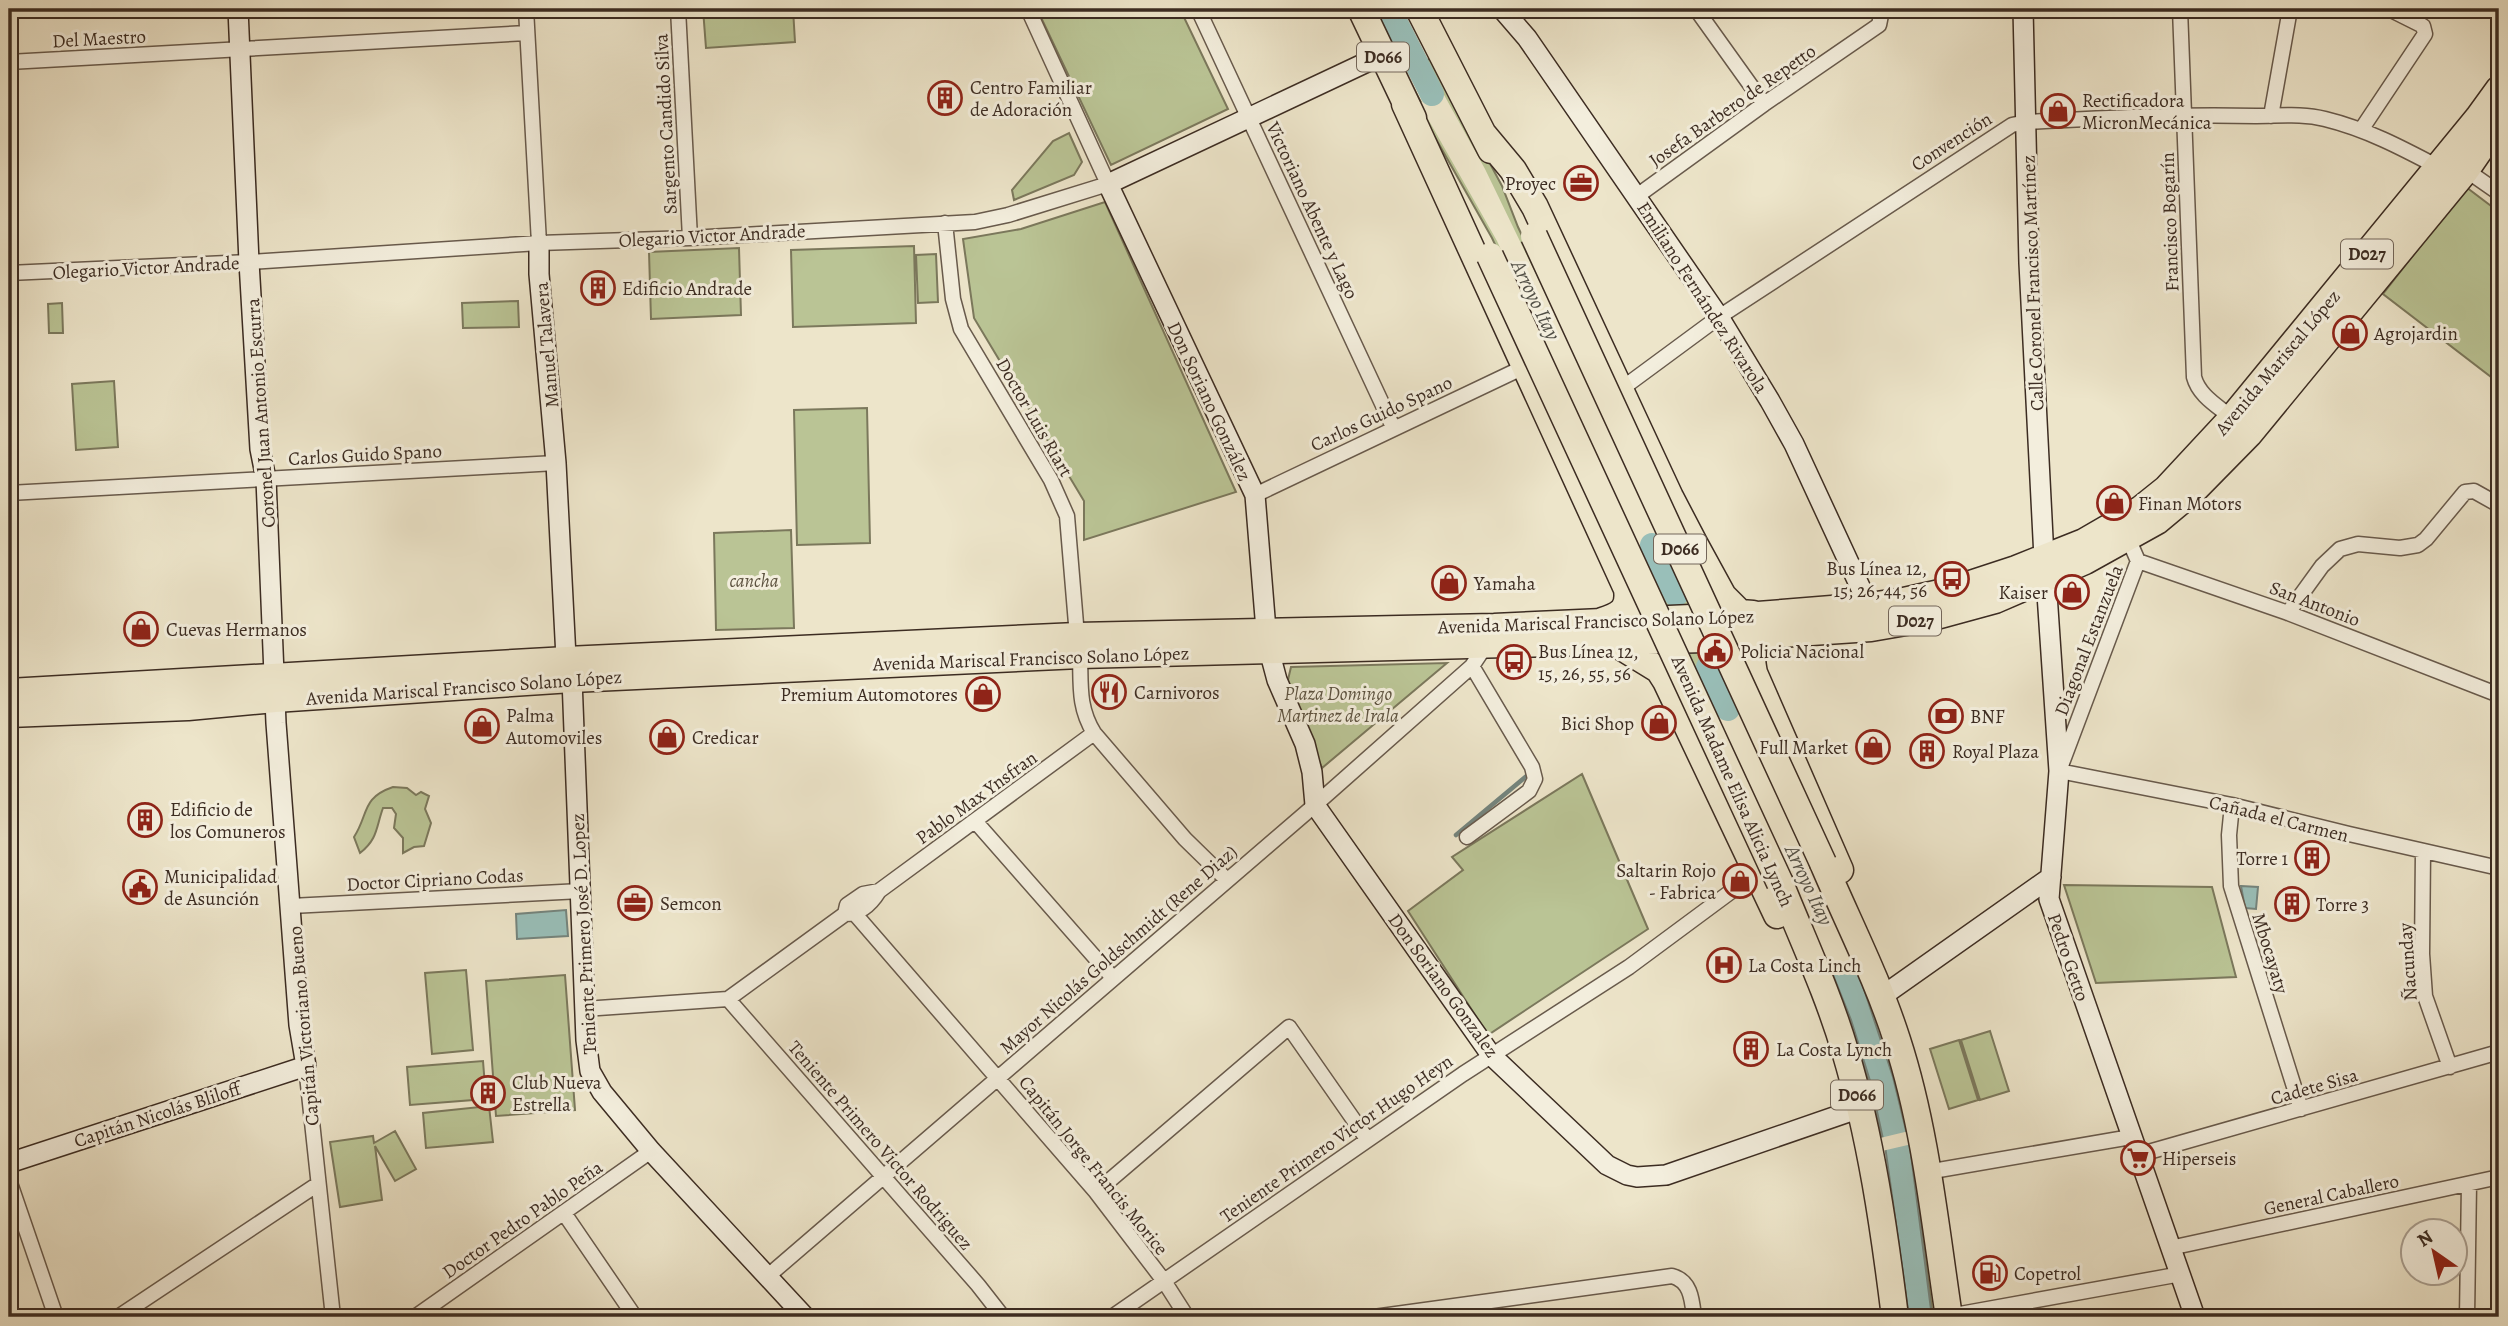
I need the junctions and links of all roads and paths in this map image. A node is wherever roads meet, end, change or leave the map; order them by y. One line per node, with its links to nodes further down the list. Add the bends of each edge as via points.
1 (238, 9): 16 (street, Coronel Juan Antonio Escurra)
2 (526, 9): 15 (street, Manuel Talavera)
3 (678, 9): 35 (street, Sargento Candido Silva)
4 (1028, 9): 31 (street)
5 (1198, 9): 24 (street, Victoriano Abente y Lago)
6 (1361, 9): 17 (highway, Avenida Madame Elisa Alicia Lynch / D066)
7 (1419, 9): 28 (highway, D066)
8 (1502, 9): 33 (street, Emiliano Fernández Rivarola)
9 (1696, 9): 21 (street)
10 (2023, 9): 25 (street, Calle Coronel Francisco Martínez)
11 (2180, 9): 22 (street, Francisco Bogarín)
12 (2290, 9): 23 (street)
13 (2389, 9): 27 (street, via 2423,26 2425,34)
14 (1879, 14): 21 (street, Josefa Barbero de Repetto, via 1880,25)
15 (527, 33): 16 (street, Del Maestro); 36 (street, Manuel Talavera)
16 (241, 51): 18 (street, Del Maestro); 37 (street, Coronel Juan Antonio Escurra)
17 (1382, 55): 20 (highway, Avenida Madame Elisa Alicia Lynch / D066); 24 (street, Olegario Victor Andrade)
18 (9, 62)
19 (2499, 89): 29 (highway, Avenida Mariscal López / D027)
20 (1405, 104): 40 (highway); 74 (highway, Avenida Madame Elisa Alicia Lynch / D066, bridge, via 1490,256)
21 (1764, 104): 33 (street, Josefa Barbero de Repetto)
22 (2185, 114): 23 (street, Convención); 25 (street, Convención); 42 (street, Francisco Bogarín, via 2194,377 2202,393)
23 (2272, 116): 27 (street, Convención, via 2300,114)
24 (1249, 117): 31 (street, Olegario Victor Andrade); 43 (street, Victoriano Abente y Lago)
25 (2026, 122): 39 (street, Convención, via 2005,128); 50 (street, Calle Coronel Francisco Martínez)
26 (2499, 122): 30 (highway, Avenida Mariscal López / D027)
27 (2361, 130): 29 (street, Convención)
28 (1483, 134): 41 (highway, via 1513,170 1535,207); 79 (highway, D066, bridge, via 1534,236)
29 (2438, 167): 42 (highway, Avenida Mariscal López / D027)
30 (2466, 170): 32 (street); 49 (highway, Avenida Mariscal López / D027, via 2249,433)
31 (1108, 184): 34 (street, Olegario Victor Andrade, via 1008,215); 47 (street, Don Soriano González)
32 (2499, 193)
33 (1637, 196): 39 (street, Emiliano Fernández Rivarola)
34 (945, 223): 35 (street, Olegario Victor Andrade); 58 (street, Doctor Luis Riart, via 961,329 1051,480 1067,516)
35 (691, 237): 36 (street, Olegario Victor Andrade)
36 (539, 243): 37 (street, Olegario Victor Andrade); 44 (street, Manuel Talavera)
37 (249, 262): 38 (street, Olegario Victor Andrade); 45 (street, Coronel Juan Antonio Escurra, via 260,449)
38 (9, 273)
39 (1720, 317): 41 (street, Convención); 51 (street, Emiliano Fernández Rivarola, via 1794,444)
40 (1524, 366): 43 (street, Carlos Guido Spano); 55 (highway, via 1627,589 1626,609)
41 (1619, 390): 53 (highway, via 1723,596 1740,612)
42 (2232, 418): 50 (highway, Avenida Mariscal López / D027, via 2166,489)
43 (1393, 427): 47 (street, Carlos Guido Spano)
44 (556, 463): 45 (street, Carlos Guido Spano); 60 (street, Manuel Talavera)
45 (266, 479): 46 (street, Carlos Guido Spano); 61 (street, Coronel Juan Antonio Escurra)
46 (9, 493)
47 (1255, 495): 57 (street, Don Soriano González)
48 (2499, 505): 52 (street, via 2474,491 2465,492 2417,545 2358,544 2340,549 2322,565)
49 (2133, 550): 50 (highway, Avenida Mariscal López / D027); 52 (street, San Antonio); 66 (street, Diagonal Estanzuela)
50 (2045, 568): 51 (highway, Avenida Mariscal Francisco Solano López / D027, via 2016,569 1949,591); 56 (highway, Avenida Mariscal Francisco Solano López / D027, via 1995,600 1898,624); 66 (street, Pedro Getto)
51 (1869, 606): 53 (highway, Avenida Mariscal Francisco Solano López / D027)
52 (2288, 613): 63 (street, San Antonio)
53 (1758, 615): 54 (highway, Avenida Mariscal Francisco Solano López / D027)
54 (1700, 628): 55 (highway, Avenida Mariscal Francisco Solano López); 56 (highway, Avenida Mariscal Francisco Solano López / D027)
55 (1609, 632): 57 (highway, Avenida Mariscal Francisco Solano López, via 1494,627); 59 (highway, Avenida Mariscal Francisco Solano López); 74 (highway, via 1667,681)
56 (1778, 634): 79 (highway, via 1755,645 1751,657 1754,673 1843,876)
57 (1268, 640): 58 (highway, Avenida Mariscal Francisco Solano López); 59 (highway, Avenida Mariscal Francisco Solano López); 67 (street, Don Soriano Gonzalez, via 1277,680 1305,744)
58 (1079, 645): 60 (highway, Avenida Mariscal Francisco Solano López); 65 (street, Doctor Luis Riart, via 1082,708)
59 (1479, 655): 67 (street, Mayor Nicolás Goldschmidt (Rene Diaz)); 70 (street, via 1535,779 1529,791)
60 (569, 669): 61 (highway, Avenida Mariscal Francisco Solano López); 76 (street, Teniente Primero José D. Lopez)
61 (275, 689): 62 (highway, Avenida Mariscal Francisco Solano López); 64 (highway, Avenida Mariscal Francisco Solano López, via 188,707); 77 (street, Capitán Victoriano Bueno)
62 (9, 692)
63 (2499, 695)
64 (9, 713)
65 (1094, 733): 69 (street, Pablo Max Ynsfran); 75 (street, Doctor Luis Riart, via 1185,839)
66 (2059, 771): 68 (street, Cañada el Carmen); 73 (street, Pedro Getto)
67 (1315, 805): 75 (street, Mayor Nicolás Goldschmidt (Rene Diaz)); 85 (street, Don Soriano Gonzalez)
68 (2232, 805): 71 (street, Cañada el Carmen); 90 (street, Mbocayaty, via 2231,886)
69 (975, 821): 78 (street, Pablo Max Ynsfran, via 879,891 863,894 847,905); 80 (street)
70 (1467, 837)
71 (2423, 851): 72 (street, Cañada el Carmen); 87 (street, Ñacunday, via 2425,996)
72 (2499, 867)
73 (2050, 877): 81 (street); 92 (street, Pedro Getto, via 2049,899)
74 (1768, 878): 85 (street, Teniente Primero Victor Hugo Heyn); 89 (highway, Avenida Madame Elisa Alicia Lynch / D066, via 1815,970)
75 (1227, 880): 80 (street, Mayor Nicolás Goldschmidt (Rene Diaz))
76 (581, 891): 77 (street, Doctor Cipriano Codas); 83 (street, Teniente Primero José D. Lopez)
77 (291, 905): 86 (street, Capitán Victoriano Bueno)
78 (850, 914): 82 (street); 88 (street, Capitán Jorge Francis Morice)
79 (1860, 950): 81 (highway, D066)
80 (1114, 978): 88 (street, Mayor Nicolás Goldschmidt (Rene Diaz))
81 (1881, 997): 95 (highway, D066, via 1907,1072)
82 (729, 999): 83 (street); 96 (street, Teniente Primero Victor Rodriguez)
83 (584, 1009): 93 (street, Teniente Primero José D. Lopez, via 590,1070)
84 (2499, 1052): 87 (street, Cadete Sisa)
85 (1491, 1055): 89 (street, Don Soriano Gonzalez, via 1597,1158 1637,1177 1666,1175); 91 (street, Teniente Primero Victor Hugo Heyn)
86 (306, 1066): 94 (street, Capitán Nicolás Bliloff); 99 (street, Capitán Victoriano Bueno)
87 (2450, 1067): 90 (street, Cadete Sisa)
88 (998, 1078): 96 (street, Mayor Nicolás Goldschmidt (Rene Diaz)); 101 (street, Capitán Jorge Francis Morice)
89 (1860, 1108): 118 (highway, Avenida Madame Elisa Alicia Lynch / D066, via 1882,1216)
90 (2301, 1109): 92 (street, Cadete Sisa)
91 (1367, 1139): 101 (street, via 1289,1027); 106 (street, Teniente Primero Victor Hugo Heyn)
92 (2135, 1146): 95 (street, Cadete Sisa); 103 (street, Pedro Getto)
93 (651, 1151): 102 (street, Doctor Pedro Pablo Peña); 105 (street, Teniente Primero José D. Lopez)
94 (9, 1163)
95 (1927, 1172): 119 (highway, D066)
96 (883, 1176): 105 (street, Mayor Nicolás Goldschmidt (Rene Diaz)); 114 (street, Teniente Primero Victor Rodriguez)
97 (2499, 1177): 100 (street, General Caballero)
98 (9, 1180): 108 (street)
99 (318, 1184): 109 (street); 110 (street, Capitán Victoriano Bueno)
100 (2469, 1184): 103 (street, General Caballero); 121 (street)
101 (1096, 1192): 106 (street, Capitán Jorge Francis Morice)
102 (564, 1213): 111 (street, Doctor Pedro Pablo Peña); 112 (street)
103 (2171, 1248): 104 (street, Pedro Getto)
104 (2181, 1274): 119 (street); 120 (street, Pedro Getto)
105 (768, 1276): 113 (street, Teniente Primero José D. Lopez)
106 (1164, 1281): 115 (street, Teniente Primero Victor Hugo Heyn); 116 (street, Capitán Jorge Francis Morice)
107 (1691, 1314): 117 (street, via 1686,1283 1671,1276)
108 (56, 1317)
109 (118, 1317)
110 (333, 1317)
111 (415, 1317)
112 (635, 1317)
113 (805, 1317)
114 (1003, 1317)
115 (1111, 1317)
116 (1187, 1317)
117 (1374, 1317)
118 (1895, 1317)
119 (1949, 1317)
120 (2195, 1317)
121 (2467, 1317)

